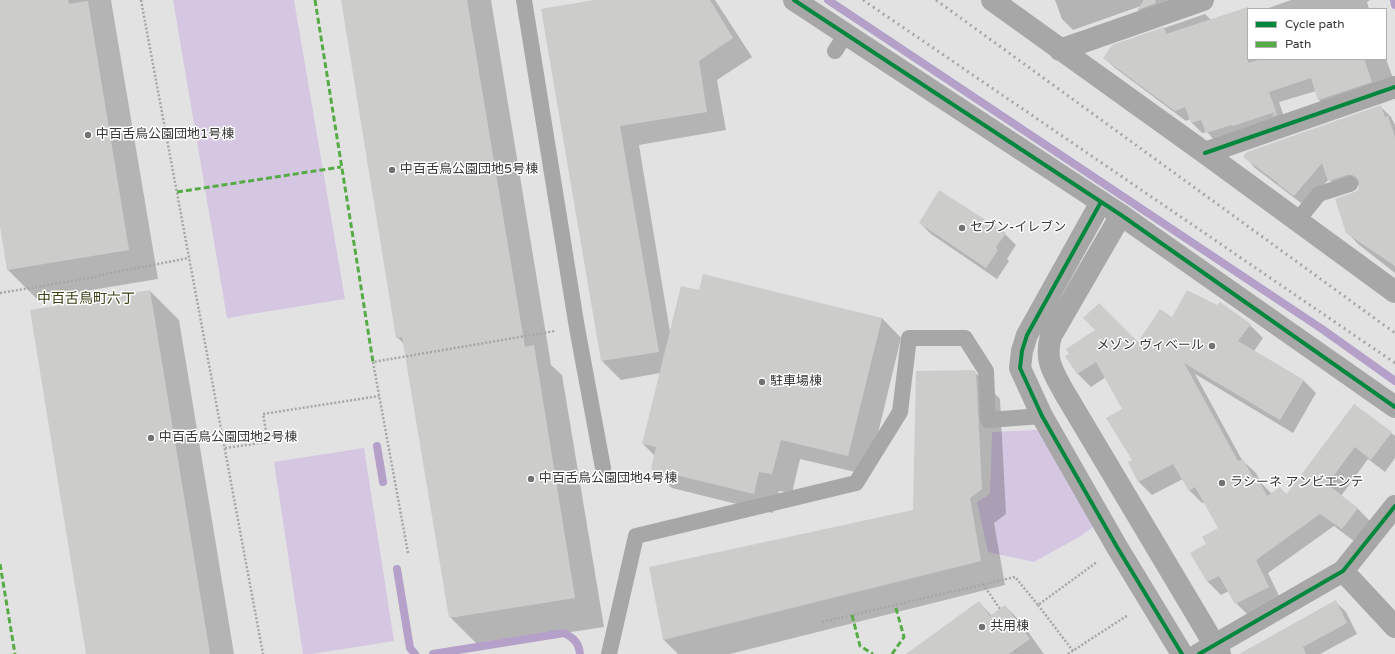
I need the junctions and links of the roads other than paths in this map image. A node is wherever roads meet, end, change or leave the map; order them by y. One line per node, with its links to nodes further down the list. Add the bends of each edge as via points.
1 (524, 0): 15 (lane)
2 (794, 0): 9 (street, via 840,42)
3 (992, 0): 5 (street)
4 (1203, 0): 5 (street)
5 (1060, 50): 7 (street)
6 (1395, 87): 7 (street)
7 (1205, 153): 11 (street)
8 (1350, 184): 11 (lane, via 1319,194)
9 (1101, 202): 10 (street); 14 (street, via 1027,335 1022,351 1020,368)
10 (1121, 215): 13 (street); 19 (street, via 1052,336 1048,347 1049,359 1054,374)
11 (1297, 221): 12 (street)
12 (1395, 292)
13 (1395, 407)
14 (1042, 416): 20 (lane, via 988,420 986,371 965,338 909,338 900,412 856,483 636,536); 21 (street)
15 (602, 468)
16 (1395, 506): 17 (street)
17 (1343, 571): 18 (street); 19 (street)
18 (1395, 627)
19 (1211, 651)
20 (609, 654)
21 (1182, 654)

